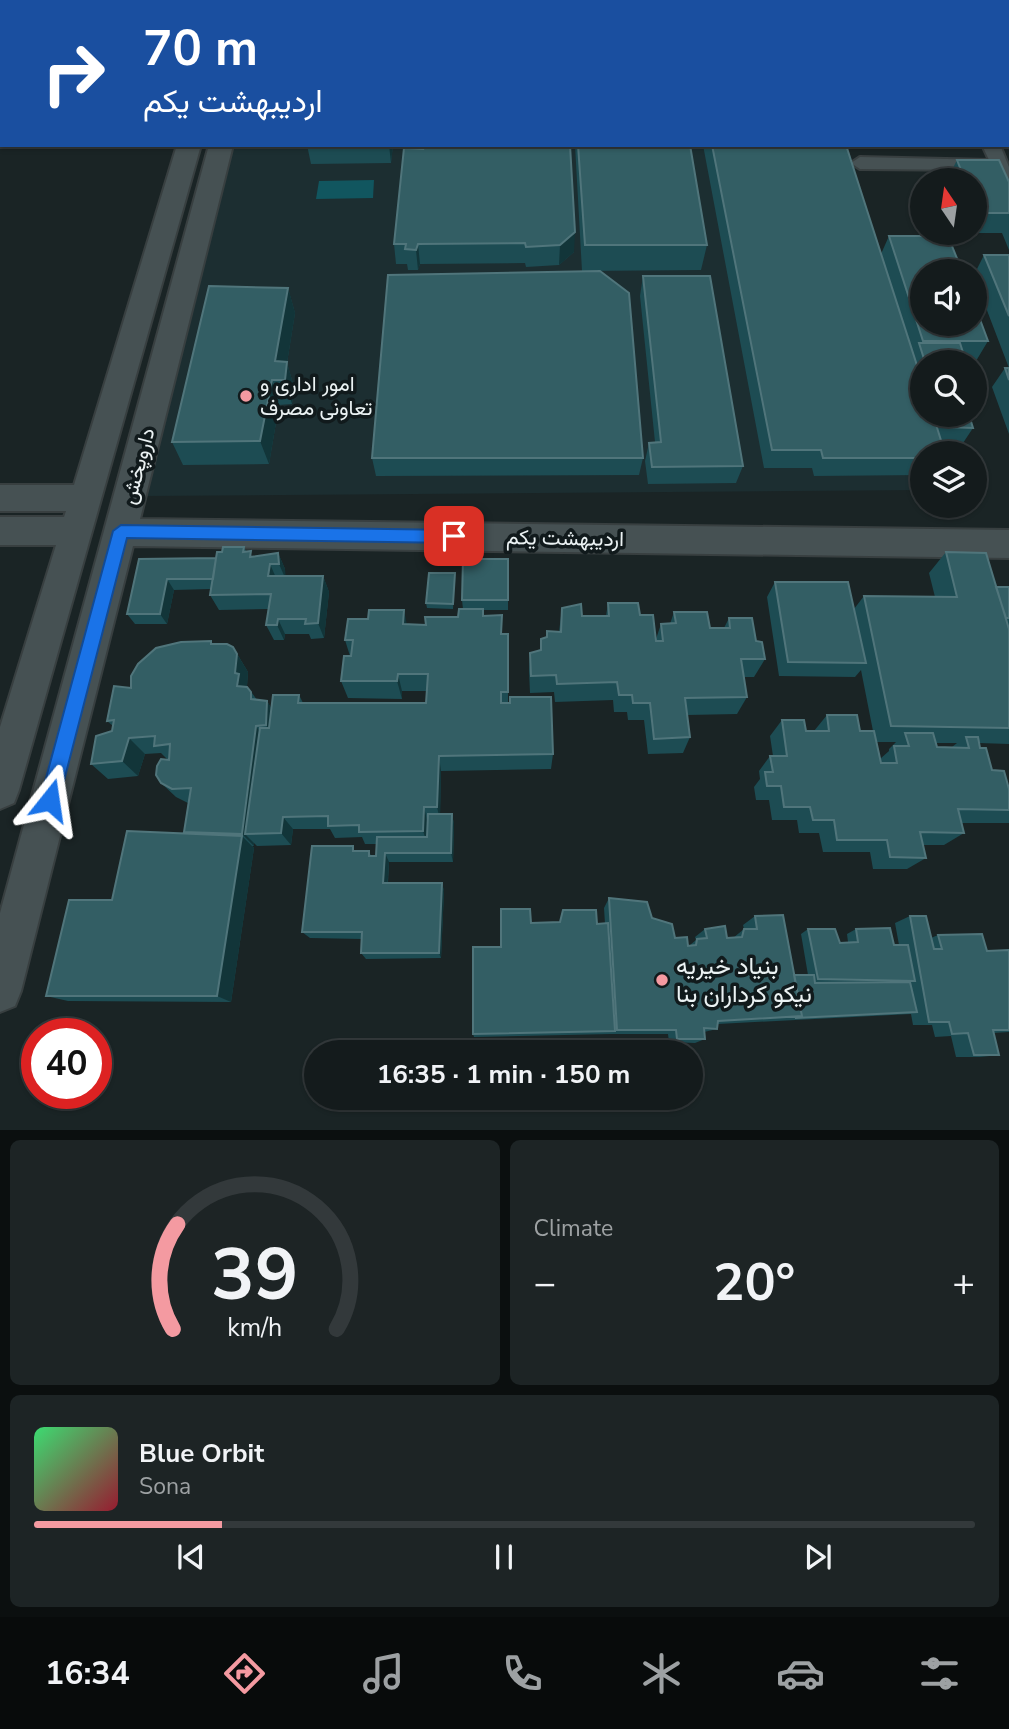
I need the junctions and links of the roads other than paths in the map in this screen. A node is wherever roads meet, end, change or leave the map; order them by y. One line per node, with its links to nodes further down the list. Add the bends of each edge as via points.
1 (188, 147): 8 (street, داروپخش)
2 (220, 147): 11 (street, داروپخش)
3 (992, 147): 5 (street)
4 (860, 163): 5 (street)
5 (999, 166): 6 (street)
6 (1009, 188)
7 (0, 498): 8 (street)
8 (85, 498): 10 (street, داروپخش)
9 (0, 531): 10 (street)
10 (75, 531): 13 (street, داروپخش)
11 (121, 531): 12 (street, اردیبهشت یکم); 14 (street, داروپخش)
12 (1009, 544)
13 (0, 790)
14 (0, 991)

